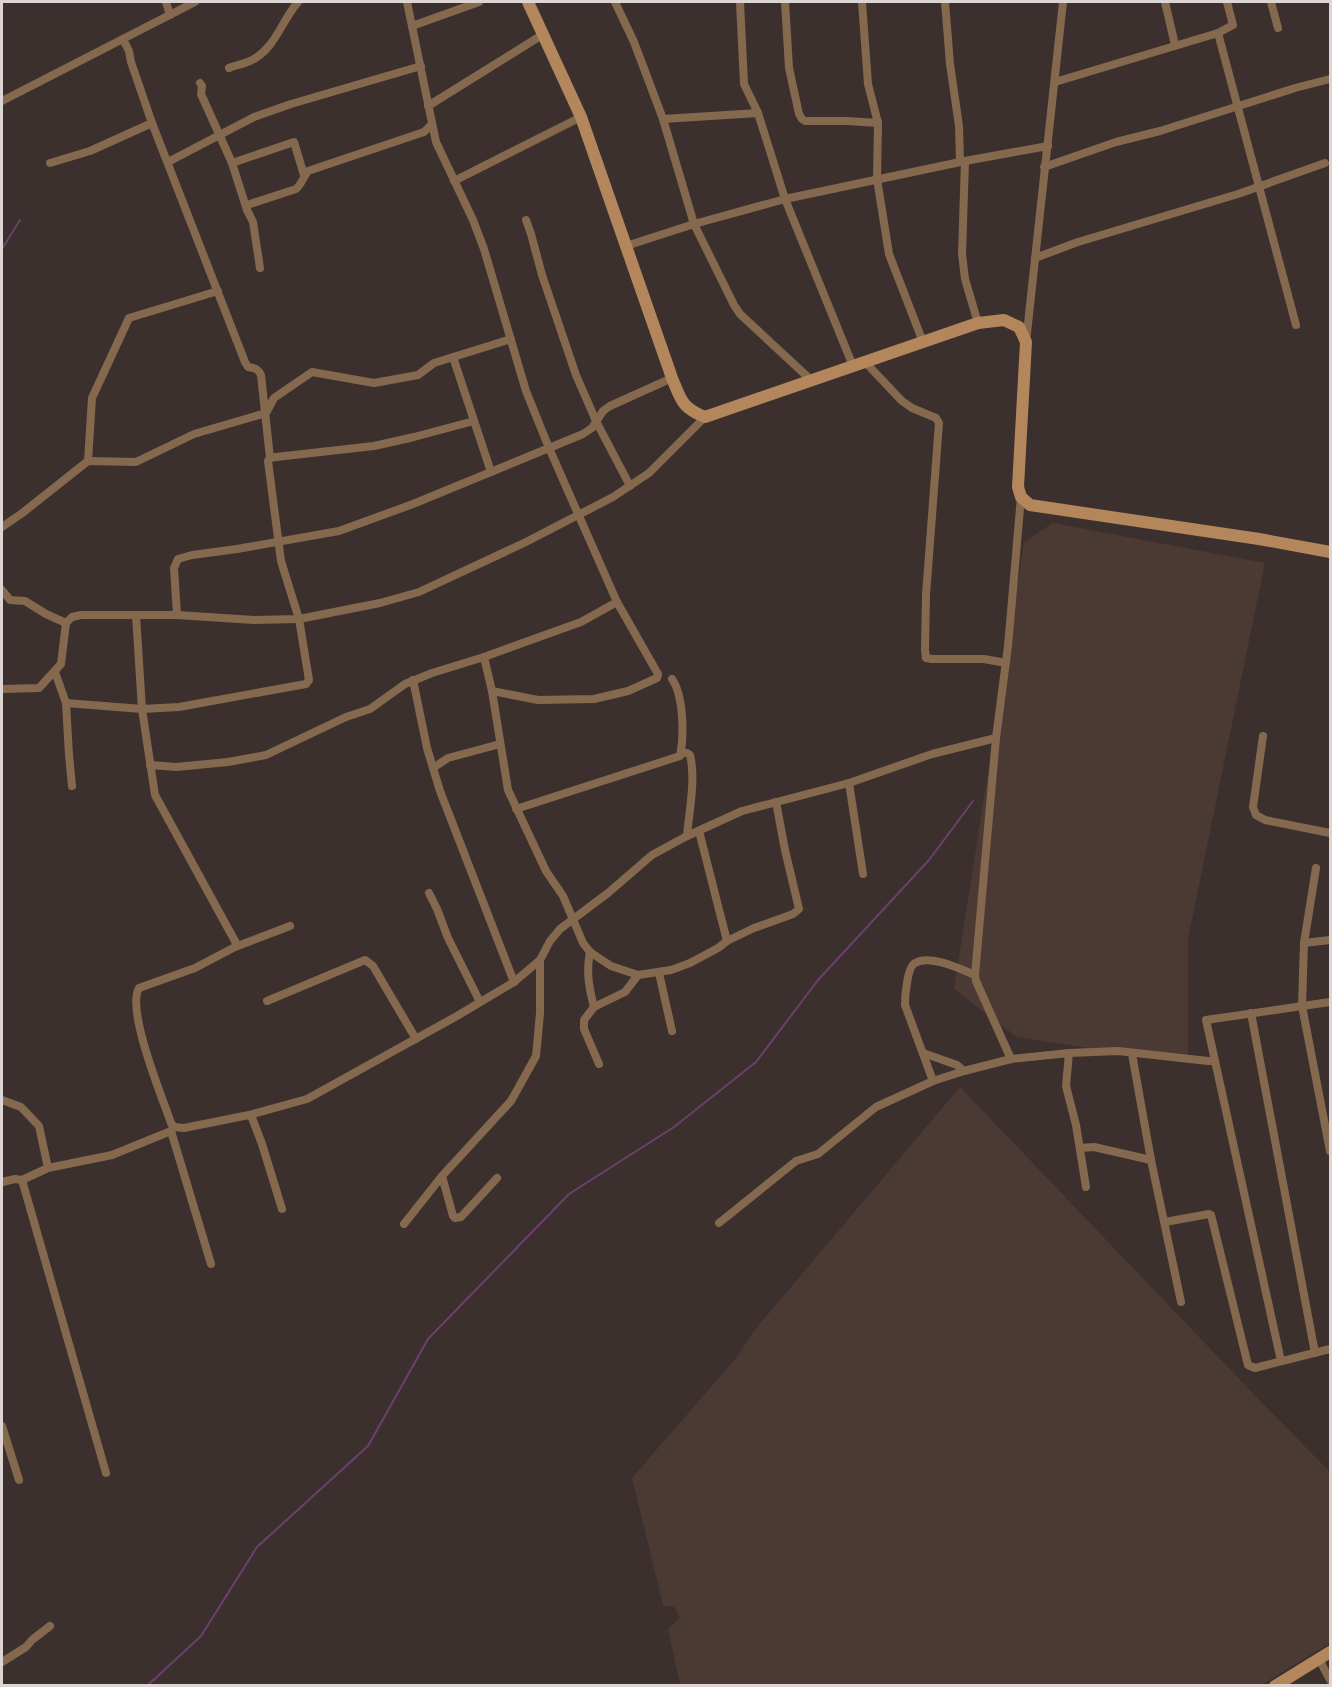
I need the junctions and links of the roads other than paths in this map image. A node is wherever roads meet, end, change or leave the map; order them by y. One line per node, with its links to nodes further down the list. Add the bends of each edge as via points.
1 (166, 2): 16 (street)
2 (195, 2): 16 (street)
3 (298, 2): 24 (street, via 261,54)
4 (407, 2): 17 (street)
5 (479, 2): 17 (street)
6 (528, 2): 20 (street)
7 (615, 2): 33 (street)
8 (740, 2): 31 (street, via 744,84)
9 (785, 2): 35 (street, via 789,68 802,119)
10 (862, 2): 35 (street, via 868,84)
11 (945, 2): 42 (street)
12 (1063, 2): 26 (street)
13 (1165, 2): 22 (street)
14 (1227, 2): 19 (street, via 1233,25)
15 (1271, 2): 18 (street)
16 (170, 15): 21 (street)
17 (412, 26): 23 (street)
18 (1278, 28)
19 (1218, 33): 22 (street); 30 (street)
20 (542, 35): 29 (street); 32 (street)
21 (123, 39): 28 (street); 34 (street)
22 (1175, 45): 26 (street)
23 (421, 66): 29 (street); 38 (street, via 291,104 254,117)
24 (229, 68)
25 (1330, 79): 30 (street)
26 (1055, 82): 40 (street)
27 (200, 83): 38 (street)
28 (2, 101)
29 (428, 105): 36 (street)
30 (1238, 106): 46 (street); 50 (street)
31 (758, 113): 33 (street); 51 (street)
32 (581, 117): 49 (street); 55 (street)
33 (663, 119): 54 (street)
34 (152, 123): 41 (street); 43 (street, via 90,151)
35 (878, 123): 48 (street)
36 (431, 125): 37 (street); 39 (street)
37 (424, 132): 39 (street); 47 (street)
38 (220, 136): 41 (street); 44 (street)
39 (436, 142): 49 (street)
40 (1047, 146): 42 (street); 46 (street)
41 (168, 162): 58 (street)
42 (963, 162): 48 (street); 59 (street, via 962,254)
43 (50, 163)
44 (232, 163): 47 (street, via 294,142); 52 (street)
45 (1325, 163): 50 (street)
46 (1044, 167): 56 (street)
47 (304, 175): 52 (street, via 296,189 248,205)
48 (877, 179): 51 (street); 62 (street, via 889,254)
49 (454, 180): 61 (street, via 484,249)
50 (1260, 187): 56 (street); 60 (street)
51 (785, 199): 54 (street); 65 (street)
52 (247, 210): 57 (street, via 253,222)
53 (526, 220): 70 (street, via 576,375)
54 (694, 224): 55 (street); 67 (street, via 740,314)
55 (626, 246): 66 (street)
56 (1035, 258): 63 (street)
57 (261, 268)
58 (218, 291): 68 (street, via 245,362 261,375); 74 (street, via 129,318 92,398)
59 (978, 323): 62 (street); 63 (street, via 1004,320 1019,327)
60 (1296, 325)
61 (511, 339): 64 (street); 72 (street)
62 (923, 342): 65 (street)
63 (1026, 342): 77 (street, via 1018,487)
64 (453, 357): 68 (street, via 434,363 418,375 374,383 312,372 274,398); 71 (street)
65 (859, 364): 67 (street); 91 (street, via 902,401 939,423 926,595 926,658)
66 (672, 378): 69 (street, via 682,403); 70 (street, via 610,406)
67 (811, 380): 69 (street)
68 (266, 412): 73 (street); 74 (street, via 194,434 136,462)
69 (705, 417): 76 (street, via 649,474)
70 (596, 421): 72 (street, via 583,434); 76 (street)
71 (474, 422): 73 (street, via 374,446); 75 (street)
72 (549, 448): 75 (street); 78 (street)
73 (270, 458): 80 (street)
74 (88, 461): 79 (street)
75 (491, 472): 80 (street, via 339,531)
76 (630, 486): 78 (street)
77 (1021, 497): 81 (street, via 1030,505); 91 (street)
78 (579, 514): 84 (street); 88 (street, via 418,592)
79 (2, 527)
80 (278, 542): 87 (street, via 178,559 174,568); 88 (street)
81 (1330, 552)
82 (2, 590): 83 (street, via 10,600)
83 (25, 602): 85 (street); 89 (street)
84 (617, 602): 90 (street, via 581,622); 96 (street, via 657,678 628,691 594,699 538,700)
85 (2, 604)
86 (136, 615): 87 (street); 89 (street, via 81,615); 98 (street)
87 (177, 615): 88 (street)
88 (298, 619): 98 (street, via 309,680 306,684 203,704)
89 (66, 623): 92 (street, via 61,664)
90 (484, 657): 94 (street); 96 (street)
91 (1006, 663): 100 (street)
92 (55, 672): 95 (street, via 39,688); 97 (street)
93 (672, 679): 102 (street, via 680,696)
94 (413, 680): 103 (street, via 370,710 346,717 266,755 176,767); 104 (street)
95 (2, 689)
96 (492, 691): 101 (street)
97 (66, 704): 98 (street); 106 (street)
98 (142, 709): 103 (street)
99 (1263, 736): 110 (street, via 1253,807 1256,815)
100 (996, 738): 105 (street, via 932,754); 125 (street)
101 (500, 744): 104 (street, via 448,758); 108 (street, via 508,790)
102 (682, 753): 108 (street); 111 (street, via 692,759)
103 (150, 765): 120 (street, via 155,795)
104 (434, 768): 126 (street)
105 (849, 783): 107 (street); 113 (street)
106 (72, 786)
107 (776, 802): 109 (street, via 742,811); 118 (street, via 799,909)
108 (516, 808): 115 (street)
109 (699, 831): 111 (street); 118 (street)
110 (1330, 833)
111 (687, 836): 115 (street, via 652,855)
112 (1316, 868): 119 (street)
113 (863, 874)
114 (429, 892): 128 (street)
115 (573, 920): 121 (street); 122 (street, via 550,941)
116 (290, 926): 120 (street)
117 (1330, 940): 119 (street)
118 (727, 941): 123 (street, via 690,963)
119 (1304, 942): 130 (street)
120 (235, 947): 145 (street, via 195,968 139,988 136,994 138,1024)
121 (590, 952): 124 (street, via 611,966); 131 (street, via 587,970)
122 (540, 960): 126 (street); 150 (street, via 536,1056 511,1101)
123 (659, 973): 124 (street); 133 (street)
124 (638, 975): 131 (street, via 625,992)
125 (975, 975): 135 (street, via 936,960 911,966 905,1005); 138 (street)
126 (514, 982): 128 (street)
127 (267, 1001): 134 (street, via 365,960 373,966)
128 (480, 1002): 134 (street)
129 (1330, 1002): 130 (street)
130 (1302, 1006): 132 (street); 147 (street)
131 (594, 1007): 140 (street, via 584,1020 584,1029)
132 (1251, 1013): 139 (street, via 1206,1020); 162 (street)
133 (672, 1030)
134 (416, 1039): 144 (street, via 307,1099)
135 (922, 1053): 141 (street); 142 (street)
136 (1069, 1053): 137 (street); 138 (street); 146 (street, via 1066,1086)
137 (1132, 1054): 139 (street); 148 (street)
138 (1011, 1059): 141 (street)
139 (1215, 1061): 163 (street)
140 (599, 1064)
141 (964, 1071): 142 (street)
142 (933, 1081): 157 (street, via 876,1107 818,1154 796,1161)
143 (2, 1100): 149 (street, via 21,1107 39,1126)
144 (251, 1115): 145 (street); 155 (street)
145 (172, 1129): 149 (street, via 112,1155); 159 (street)
146 (1080, 1148): 148 (street); 154 (street)
147 (1330, 1150)
148 (1151, 1160): 156 (street)
149 (48, 1168): 152 (street)
150 (442, 1176): 151 (street, via 455,1218 461,1217); 158 (street)
151 (497, 1178)
152 (22, 1180): 153 (street); 165 (street)
153 (2, 1182)
154 (1086, 1187)
155 (282, 1209)
156 (1165, 1222): 160 (street); 163 (street, via 1211,1215 1248,1365 1256,1368)
157 (719, 1223)
158 (404, 1224)
159 (211, 1264)
160 (1181, 1302)
161 (1330, 1350): 162 (street)
162 (1315, 1353): 163 (street)
163 (1281, 1361)
164 (2, 1426): 166 (street)
165 (106, 1473)
166 (19, 1480)
167 (50, 1626): 170 (street)
168 (1330, 1652): 169 (street)
169 (1319, 1659): 171 (street); 172 (street)
170 (2, 1662)
171 (1330, 1680)
172 (1275, 1686)

